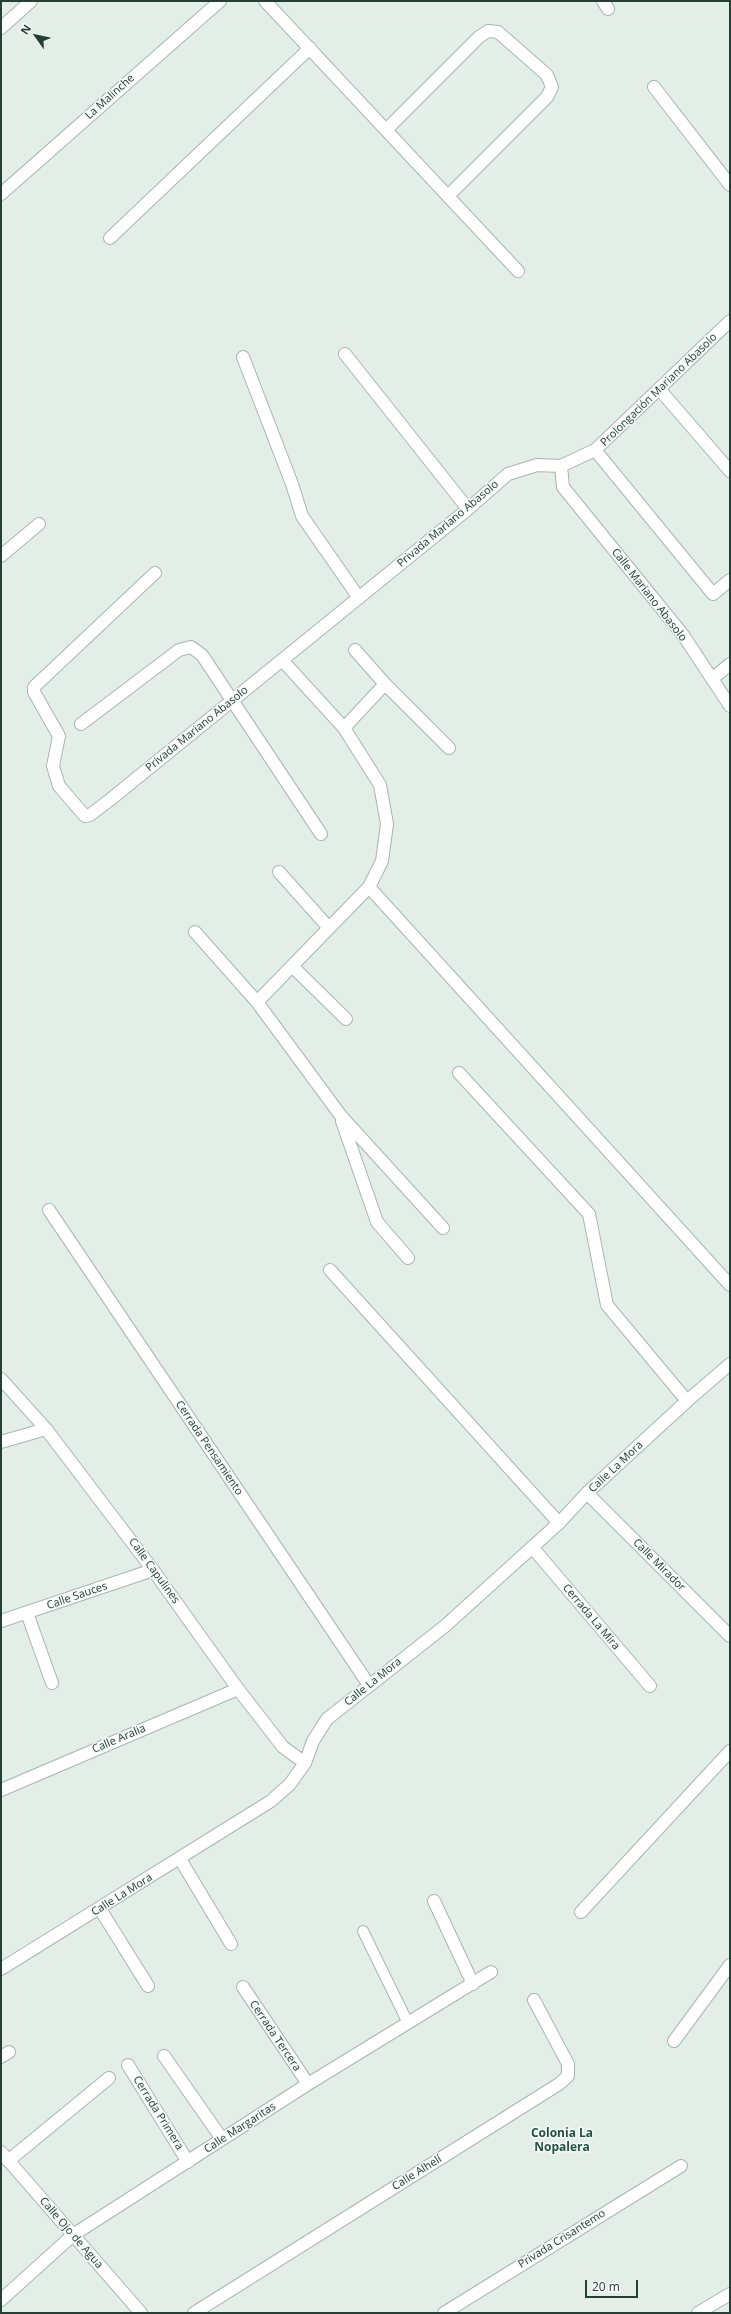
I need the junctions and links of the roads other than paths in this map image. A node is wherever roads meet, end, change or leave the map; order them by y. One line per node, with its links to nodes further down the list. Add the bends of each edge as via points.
1 (31, 1): 4 (street)
2 (220, 1): 9 (street, La Malinche)
3 (265, 1): 5 (street)
4 (1, 28)
5 (310, 48): 7 (street); 11 (street)
6 (654, 87): 8 (street)
7 (387, 129): 10 (street); 10 (street, via 488,31 498,32 547,75 552,87 547,97)
8 (730, 185)
9 (1, 194)
10 (448, 196): 12 (street)
11 (110, 238)
12 (518, 270)
13 (730, 321): 16 (street, Prolongación Mariano Abasolo)
14 (345, 354): 20 (street)
15 (243, 357): 25 (street, via 302,516)
16 (660, 390): 17 (street, Prolongación Mariano Abasolo); 19 (street)
17 (595, 450): 18 (street, Prolongación Mariano Abasolo); 24 (street, via 712,594)
18 (561, 466): 20 (street, Privada Mariano Abasolo, via 537,465 508,474); 29 (street, Calle Mariano Abasolo, via 564,487 683,635)
19 (730, 471)
20 (468, 509): 25 (street, Privada Mariano Abasolo)
21 (39, 524): 22 (street)
22 (1, 556)
23 (155, 573): 31 (street, Privada Mariano Abasolo, via 34,686 34,692 60,736 53,766 59,786 85,816 90,815)
24 (730, 580)
25 (359, 598): 27 (street, Privada Mariano Abasolo)
26 (354, 650): 30 (street)
27 (282, 660): 31 (street, Privada Mariano Abasolo); 34 (street)
28 (730, 664): 29 (street)
29 (712, 679): 32 (street, Calle Mariano Abasolo)
30 (385, 684): 34 (street); 35 (street)
31 (233, 700): 33 (street, via 202,655 191,647 179,650); 36 (street)
32 (730, 706)
33 (81, 724)
34 (344, 728): 38 (street, via 380,785 387,824 382,861)
35 (449, 748)
36 (321, 834)
37 (279, 872): 39 (street)
38 (369, 887): 39 (street); 50 (street)
39 (329, 928): 41 (street)
40 (195, 932): 42 (street)
41 (292, 966): 42 (street); 43 (street)
42 (257, 1002): 45 (street)
43 (346, 1019)
44 (458, 1073): 53 (street, via 589,1214 607,1305)
45 (341, 1116): 47 (street); 48 (street, via 377,1222)
46 (49, 1210): 64 (street, Cerrada Pensamiento)
47 (443, 1228)
48 (408, 1258)
49 (330, 1270): 57 (street)
50 (730, 1285)
51 (730, 1364): 53 (street, Calle La Mora)
52 (1, 1379): 54 (street, Calle Capulines)
53 (687, 1401): 56 (street, Calle La Mora)
54 (46, 1429): 55 (street); 59 (street, Calle Capulines)
55 (1, 1442)
56 (587, 1493): 57 (street, Calle La Mora); 62 (street, Calle Mirador)
57 (559, 1523): 58 (street, Calle La Mora)
58 (532, 1548): 64 (street, Calle La Mora, via 445,1626); 65 (street, Cerrada La Mira)
59 (153, 1570): 60 (street, Calle Sauces); 66 (street, Calle Capulines)
60 (27, 1613): 61 (street, Calle Sauces); 63 (street)
61 (1, 1621)
62 (730, 1636)
63 (52, 1683)
64 (369, 1685): 68 (street, Calle La Mora, via 328,1719 313,1741)
65 (650, 1686)
66 (238, 1689): 68 (street, Calle Capulines, via 283,1747); 69 (street, Calle Aralia)
67 (730, 1750): 73 (street)
68 (305, 1763): 70 (street, Calle La Mora, via 290,1784 271,1801)
69 (1, 1790)
70 (180, 1859): 72 (street, Calle La Mora); 75 (street)
71 (434, 1901): 79 (street)
72 (100, 1909): 77 (street, Calle La Mora); 80 (street)
73 (581, 1912)
74 (363, 1931): 83 (lane)
75 (231, 1944)
76 (730, 1965): 84 (street)
77 (1, 1969)
78 (491, 1972): 79 (street, Calle Margaritas)
79 (473, 1984): 83 (street, Calle Margaritas)
80 (148, 1986)
81 (242, 1988): 88 (street, Cerrada Tercera)
82 (534, 2000): 97 (street, Calle Alhelí, via 568,2064 568,2076)
83 (408, 2023): 88 (street, Calle Margaritas)
84 (674, 2041)
85 (164, 2056): 89 (street)
86 (128, 2065): 91 (street, Cerrada Primera)
87 (108, 2078): 90 (street)
88 (308, 2084): 89 (street, Calle Margaritas)
89 (222, 2139): 91 (street, Calle Margaritas)
90 (5, 2157): 93 (street, Calle Ojo de Agua)
91 (188, 2162): 93 (street, Calle Margaritas)
92 (681, 2166): 98 (street, Privada Crisantemo)
93 (72, 2235): 95 (street, Calle Margaritas); 96 (street, Calle Ojo de Agua)
94 (730, 2294): 99 (street)
95 (1, 2300)
96 (141, 2313)
97 (194, 2313)
98 (444, 2313)
99 (698, 2313)

